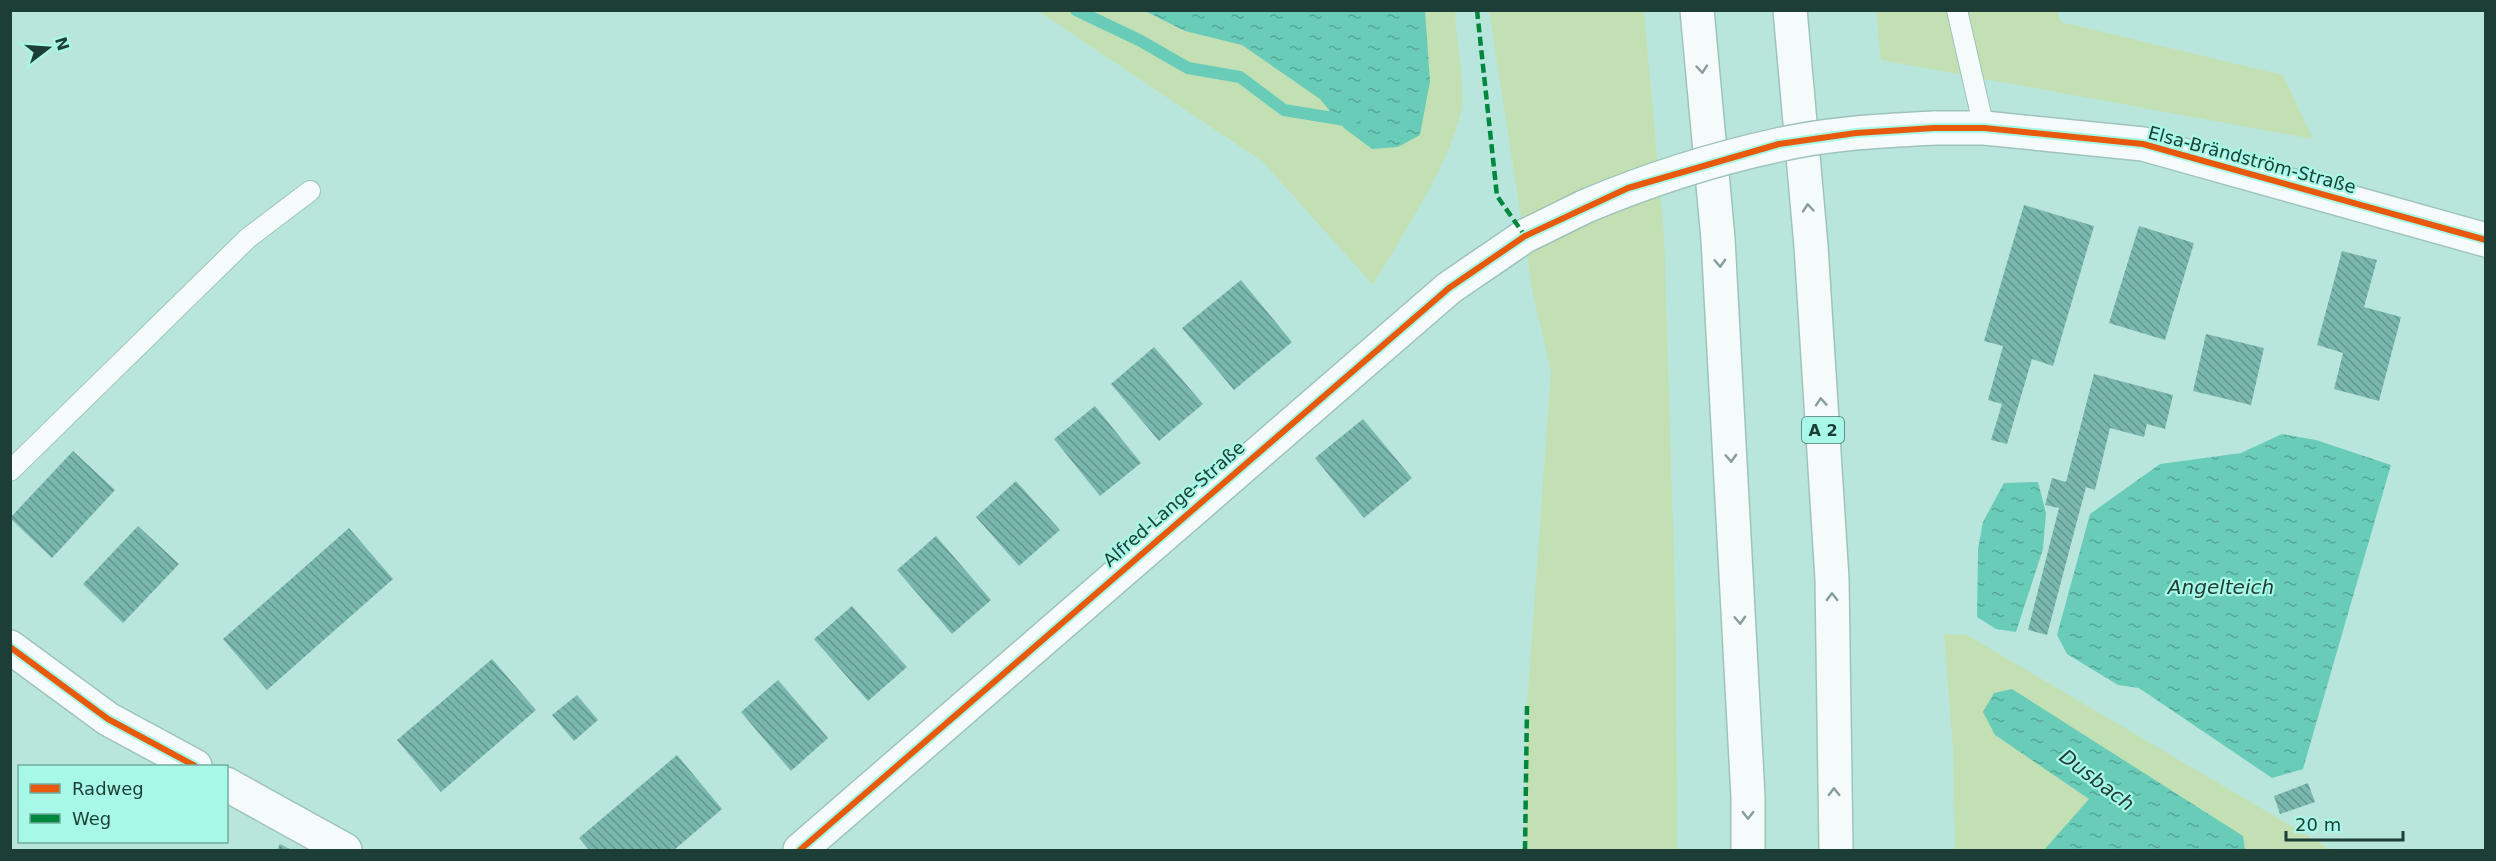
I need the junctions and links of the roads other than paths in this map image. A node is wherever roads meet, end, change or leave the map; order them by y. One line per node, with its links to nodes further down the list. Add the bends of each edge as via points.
1 (1697, 10): 14 (main road, one-way to 14, via 1719,251)
2 (1790, 10): 15 (main road, A 2, one-way to 2, via 1832,579 1811,246)
3 (1957, 10): 5 (lane)
4 (1934, 128): 5 (main road, Elsa-Brändström-Straße); 13 (main road, Alfred-Lange-Straße, bridge, via 1856,133 1779,144 1671,174 1586,206 1526,236 1449,288)
5 (1984, 128): 7 (main road, Elsa-Brändström-Straße, via 2143,144)
6 (310, 191): 8 (lane, via 248,238)
7 (2486, 240)
8 (10, 471)
9 (10, 648): 10 (main road, via 108,719)
10 (193, 765)
11 (228, 785): 12 (main road)
12 (345, 850)
13 (800, 850)
14 (1748, 850)
15 (1836, 850)

